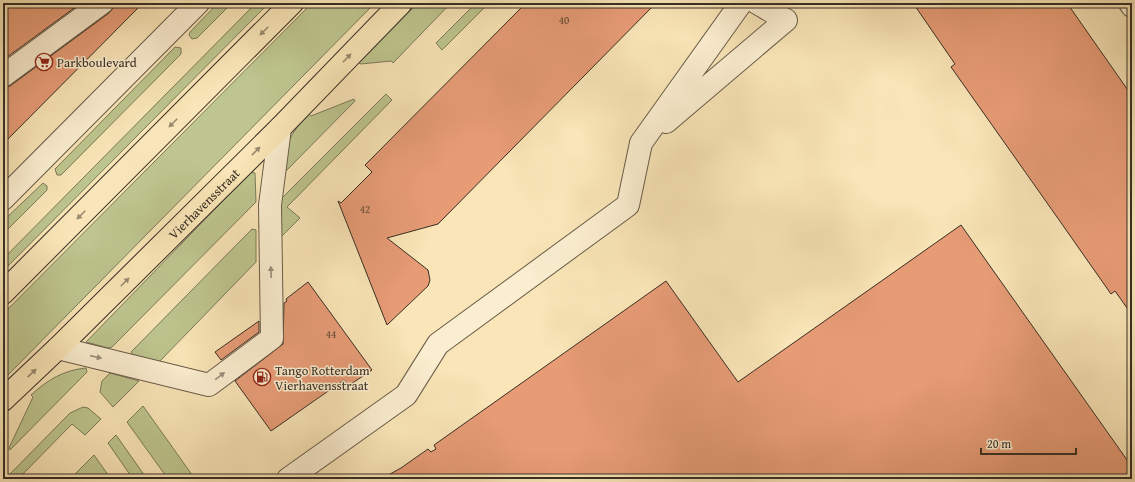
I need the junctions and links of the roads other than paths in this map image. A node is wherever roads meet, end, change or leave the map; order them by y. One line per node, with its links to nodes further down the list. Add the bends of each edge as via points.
1 (102, 3): 9 (street)
2 (198, 3): 12 (street)
3 (292, 3): 13 (main road, one-way to 13)
4 (401, 3): 10 (main road, Vierhavensstraat, one-way to 4)
5 (741, 3): 11 (street)
6 (757, 3): 11 (street, via 786,20)
7 (1130, 3): 8 (street)
8 (1132, 6)
9 (3, 76)
10 (280, 128): 14 (main road, Vierhavensstraat, one-way to 10); 14 (street, one-way to 10, via 209,385 272,338 270,205)
11 (641, 143): 16 (street, via 628,205 438,344 406,395)
12 (3, 199)
13 (3, 294)
14 (58, 348): 15 (main road, Vierhavensstraat, one-way to 14)
15 (3, 400)
16 (288, 479)

